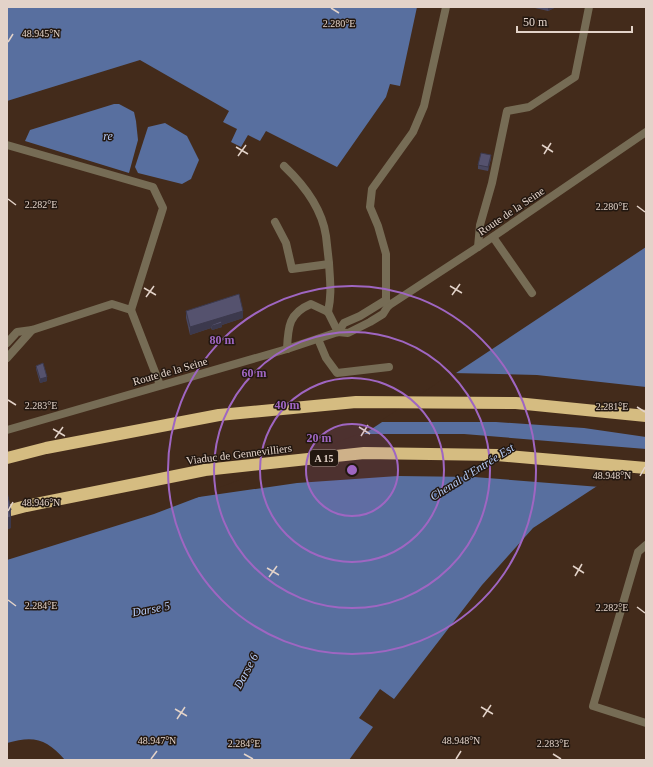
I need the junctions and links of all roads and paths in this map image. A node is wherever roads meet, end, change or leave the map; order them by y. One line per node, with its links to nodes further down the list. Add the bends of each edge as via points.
1 (446, 7): 11 (street, via 424,106 413,132 372,189 370,207 386,254)
2 (589, 7): 8 (street, via 575,77 529,107 507,111 480,225)
3 (646, 132): 7 (street, Route de la Seine)
4 (7, 145): 12 (street, via 153,187 163,208)
5 (284, 166): 9 (street, via 303,185 315,205 325,229)
6 (275, 222): 9 (street, via 286,243 292,270)
7 (493, 237): 8 (street, Route de la Seine); 10 (street)
8 (478, 248): 11 (street, Route de la Seine)
9 (329, 264): 13 (street, via 331,295)
10 (532, 293)
11 (387, 303): 15 (street, Route de la Seine, via 344,323)
12 (131, 310): 14 (street, via 112,304); 21 (street)
13 (328, 312): 15 (street); 18 (street, via 311,304 301,308 293,316 288,331)
14 (32, 330): 17 (street, via 17,332); 19 (street)
15 (338, 332): 16 (street, Route de la Seine)
16 (318, 339): 18 (street, Route de la Seine); 20 (street, via 326,358 337,373)
17 (7, 343)
18 (287, 348): 21 (street, Route de la Seine)
19 (7, 358)
20 (389, 367)
21 (160, 385): 23 (street, Route de la Seine)
22 (646, 416): 24 (highway, via 516,403 356,402 219,415 46,448)
23 (7, 430)
24 (7, 458)
25 (646, 468): 26 (highway, Viaduc de Gennevilliers / A 15, via 497,455 364,454 205,470)
26 (7, 512)
27 (646, 545): 28 (street, via 638,552 593,706)
28 (646, 723)

